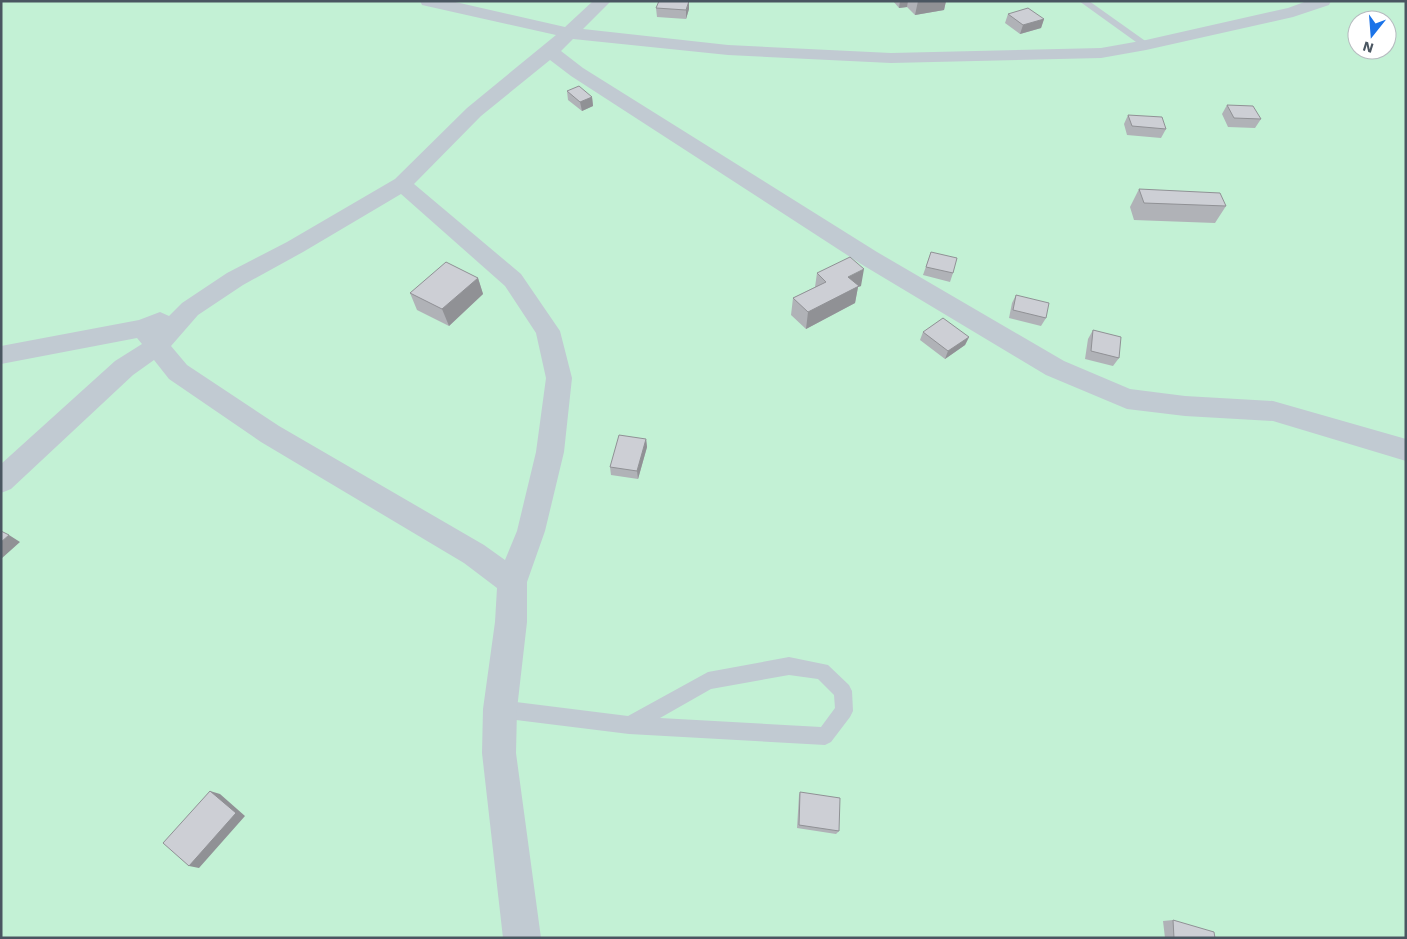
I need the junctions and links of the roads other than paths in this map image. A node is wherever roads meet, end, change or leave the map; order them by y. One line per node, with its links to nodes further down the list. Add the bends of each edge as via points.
1 (428, 1): 5 (street)
2 (603, 1): 5 (street)
3 (1083, 1): 6 (lane)
4 (1323, 1): 6 (street, via 1293,12)
5 (569, 33): 6 (street, via 728,50 891,58 1101,53); 7 (street)
6 (1146, 45)
7 (550, 51): 8 (street, via 474,112); 11 (street, via 577,72 869,258 1055,368 1127,399 1273,411)
8 (402, 184): 9 (street, via 235,279); 13 (street, via 513,280 548,331 559,378 550,452 531,530)
9 (150, 337): 10 (street); 12 (street, via 124,368); 13 (street, via 178,372 352,484 474,554)
10 (1, 355)
11 (1406, 450)
12 (1, 481)
13 (512, 582): 14 (street, via 511,622)
14 (500, 709): 15 (lane); 16 (street, via 499,753)
15 (629, 725): 15 (lane, via 825,736 844,711 844,691 822,671 788,666 708,681)
16 (522, 938)

